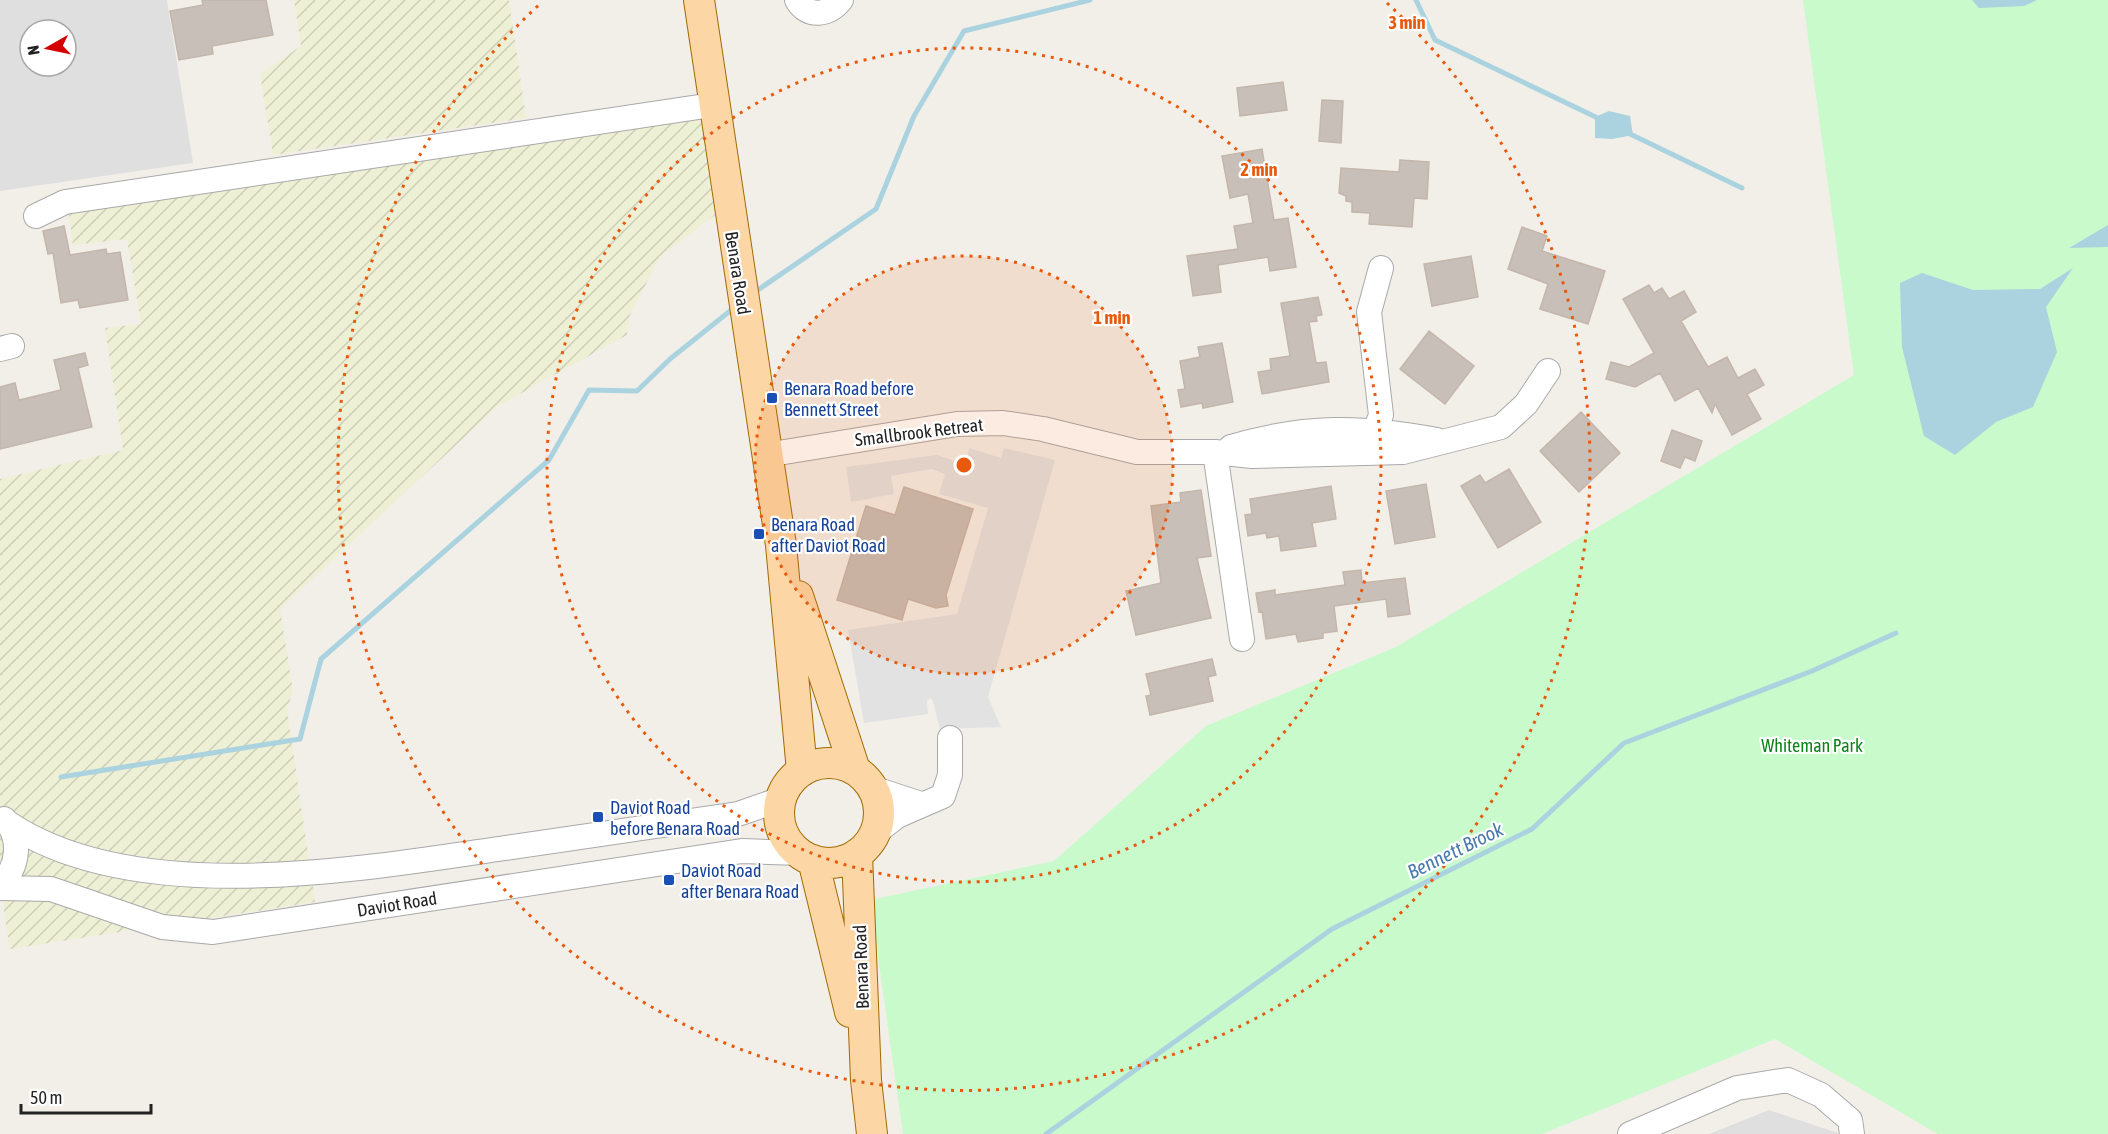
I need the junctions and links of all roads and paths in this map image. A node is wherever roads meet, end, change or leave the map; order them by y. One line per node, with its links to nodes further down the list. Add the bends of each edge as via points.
1 (699, 0): 4 (main road, Benara Road)
2 (797, 0): 3 (street, via 805,9 819,14)
3 (841, 0)
4 (712, 105): 5 (street, via 65,202); 12 (main road, Benara Road)
5 (36, 216)
6 (1381, 268): 8 (street, via 1369,312 1381,415)
7 (1548, 371): 9 (street, Smallbrook Retreat, via 1526,404 1501,427)
8 (1375, 430): 9 (street, Smallbrook Retreat); 10 (street, Smallbrook Retreat, via 1326,428); 11 (street)
9 (1441, 441): 11 (street, Smallbrook Retreat, via 1403,452)
10 (1215, 452): 11 (street, Smallbrook Retreat, via 1252,456); 12 (street, Smallbrook Retreat, via 1137,452 1003,423 957,424); 14 (street)
11 (1366, 453)
12 (766, 455): 13 (main road, Benara Road)
13 (781, 545): 16 (main road, Benara Road); 17 (main road, Benara Road)
14 (1242, 639)
15 (950, 738): 19 (street, via 948,789 937,800)
16 (802, 771): 17 (main road, via 828,763); 18 (main road, via 785,788)
17 (864, 779): 19 (street); 21 (main road, via 878,803 878,819)
18 (781, 799): 20 (street, via 738,814 387,866 274,874 170,872 102,862 50,847); 22 (main road, via 782,829 789,843)
19 (921, 804): 21 (street)
20 (4, 819): 23 (street, via 15,837 16,852 13,866)
21 (865, 844): 22 (main road, via 843,860 828,862); 25 (main road, Benara Road)
22 (807, 857): 24 (street, Daviot Road, via 742,851 213,932 162,927 62,892); 25 (main road, Benara Road)
23 (0, 884)
24 (0, 888)
25 (866, 1080): 26 (main road, Benara Road)
26 (872, 1134)
27 (1630, 1134): 28 (street, via 1737,1088 1788,1080 1821,1095 1850,1120)
28 (1852, 1134)

